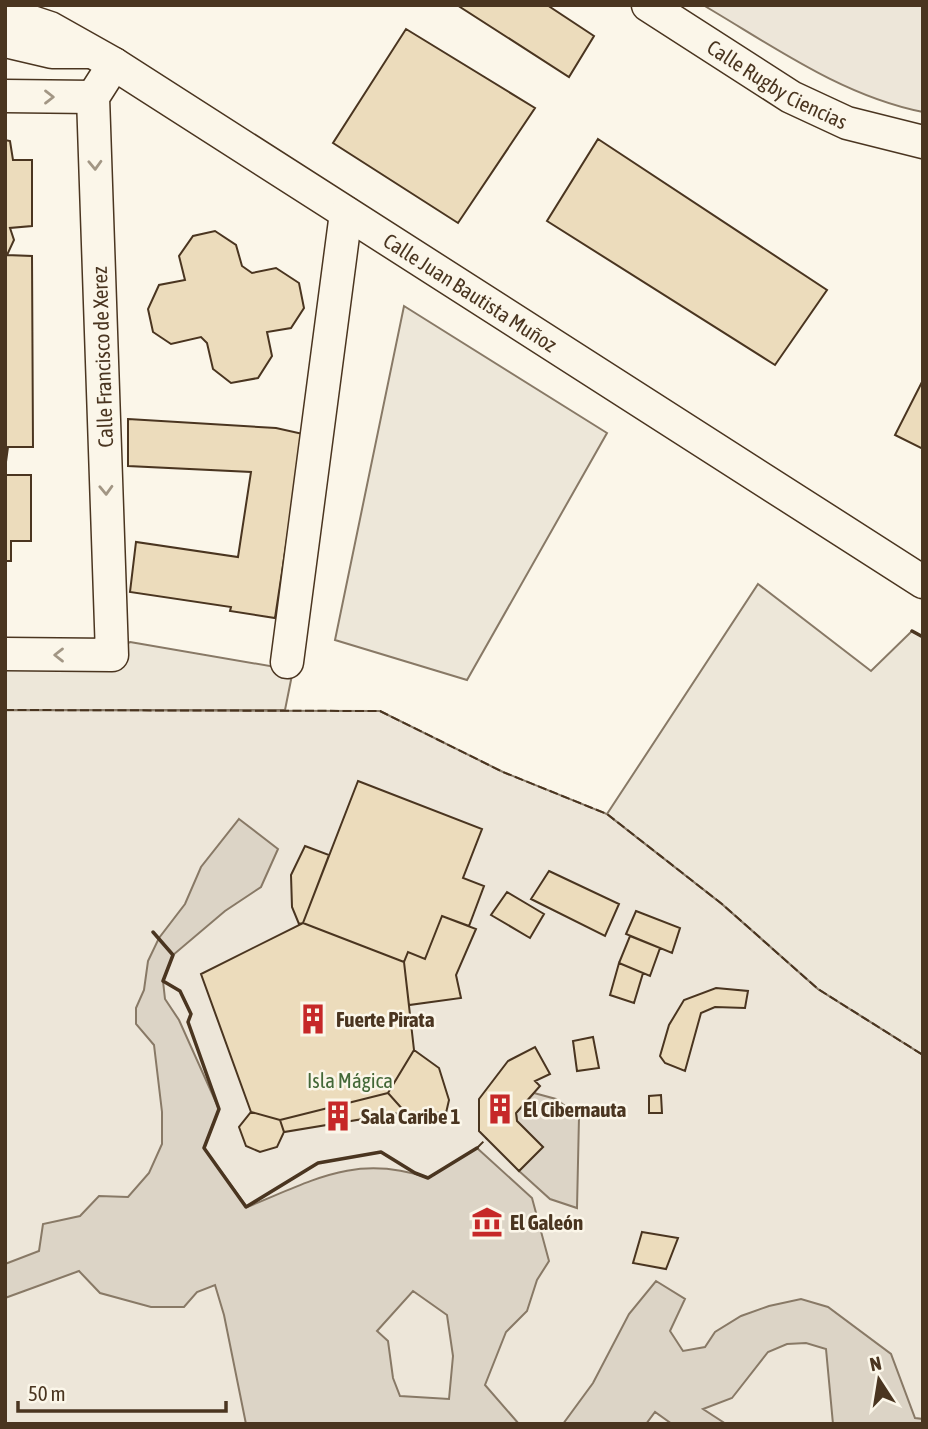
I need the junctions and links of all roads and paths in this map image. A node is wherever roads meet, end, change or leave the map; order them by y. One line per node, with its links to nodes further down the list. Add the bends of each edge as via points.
1 (52, 5): 5 (street, via 78,24)
2 (648, 5): 8 (street, Calle Rugby Ciencias, via 791,97 847,122)
3 (5, 13): 5 (street, Calle Juan Bautista Muñoz, via 50,28)
4 (5, 41): 5 (street)
5 (103, 58): 7 (street); 9 (street, Calle Juan Bautista Muñoz)
6 (5, 96): 7 (street, one-way to 7)
7 (93, 97): 11 (street, Calle Francisco de Xerez, one-way to 11, via 112,655)
8 (921, 143)
9 (346, 213): 10 (street, Calle Juan Bautista Muñoz); 12 (street)
10 (923, 582)
11 (5, 654)
12 (287, 662)

